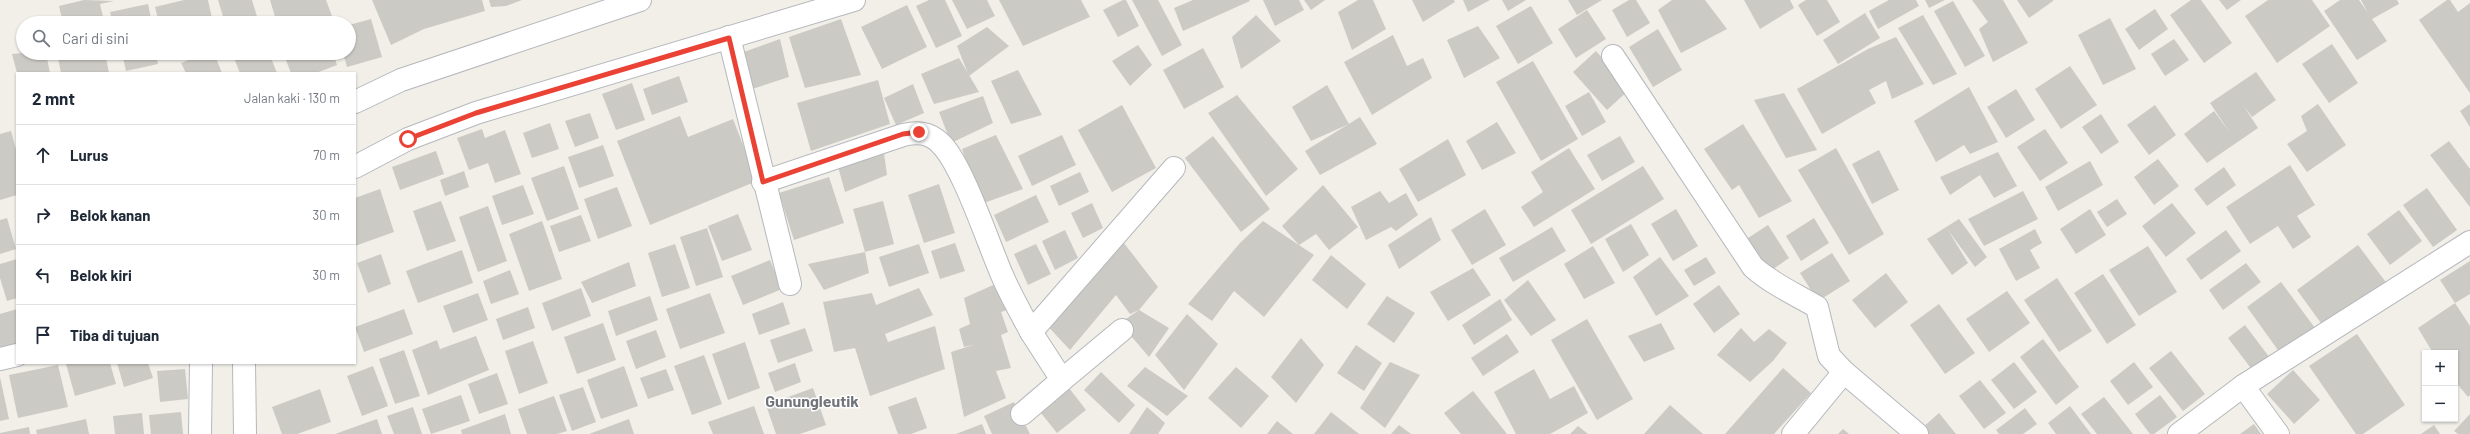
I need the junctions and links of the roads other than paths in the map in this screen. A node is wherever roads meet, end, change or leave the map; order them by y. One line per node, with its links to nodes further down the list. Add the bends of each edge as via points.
1 (640, 0): 5 (street, via 401,80)
2 (854, 0): 3 (street)
3 (729, 38): 6 (street, via 476,113 408,139); 8 (street)
4 (1613, 56): 17 (street, via 1754,267 1769,281 1783,286 1817,307 1830,356)
5 (356, 102)
6 (356, 166)
7 (1174, 168): 12 (street)
8 (763, 182): 10 (street); 12 (street, via 903,134 919,132 929,136 942,144 954,164 1003,276)
9 (2470, 242): 19 (street)
10 (790, 284)
11 (1122, 330): 18 (street)
12 (1031, 332): 18 (street)
13 (16, 355): 14 (street)
14 (0, 359)
15 (201, 364): 21 (street)
16 (244, 364): 22 (street)
17 (1844, 372): 23 (street); 24 (street)
18 (1062, 380): 20 (street)
19 (2243, 386): 25 (street); 26 (street)
20 (1022, 414)
21 (200, 434)
22 (245, 434)
23 (1793, 434)
24 (1917, 434)
25 (2179, 434)
26 (2278, 434)

